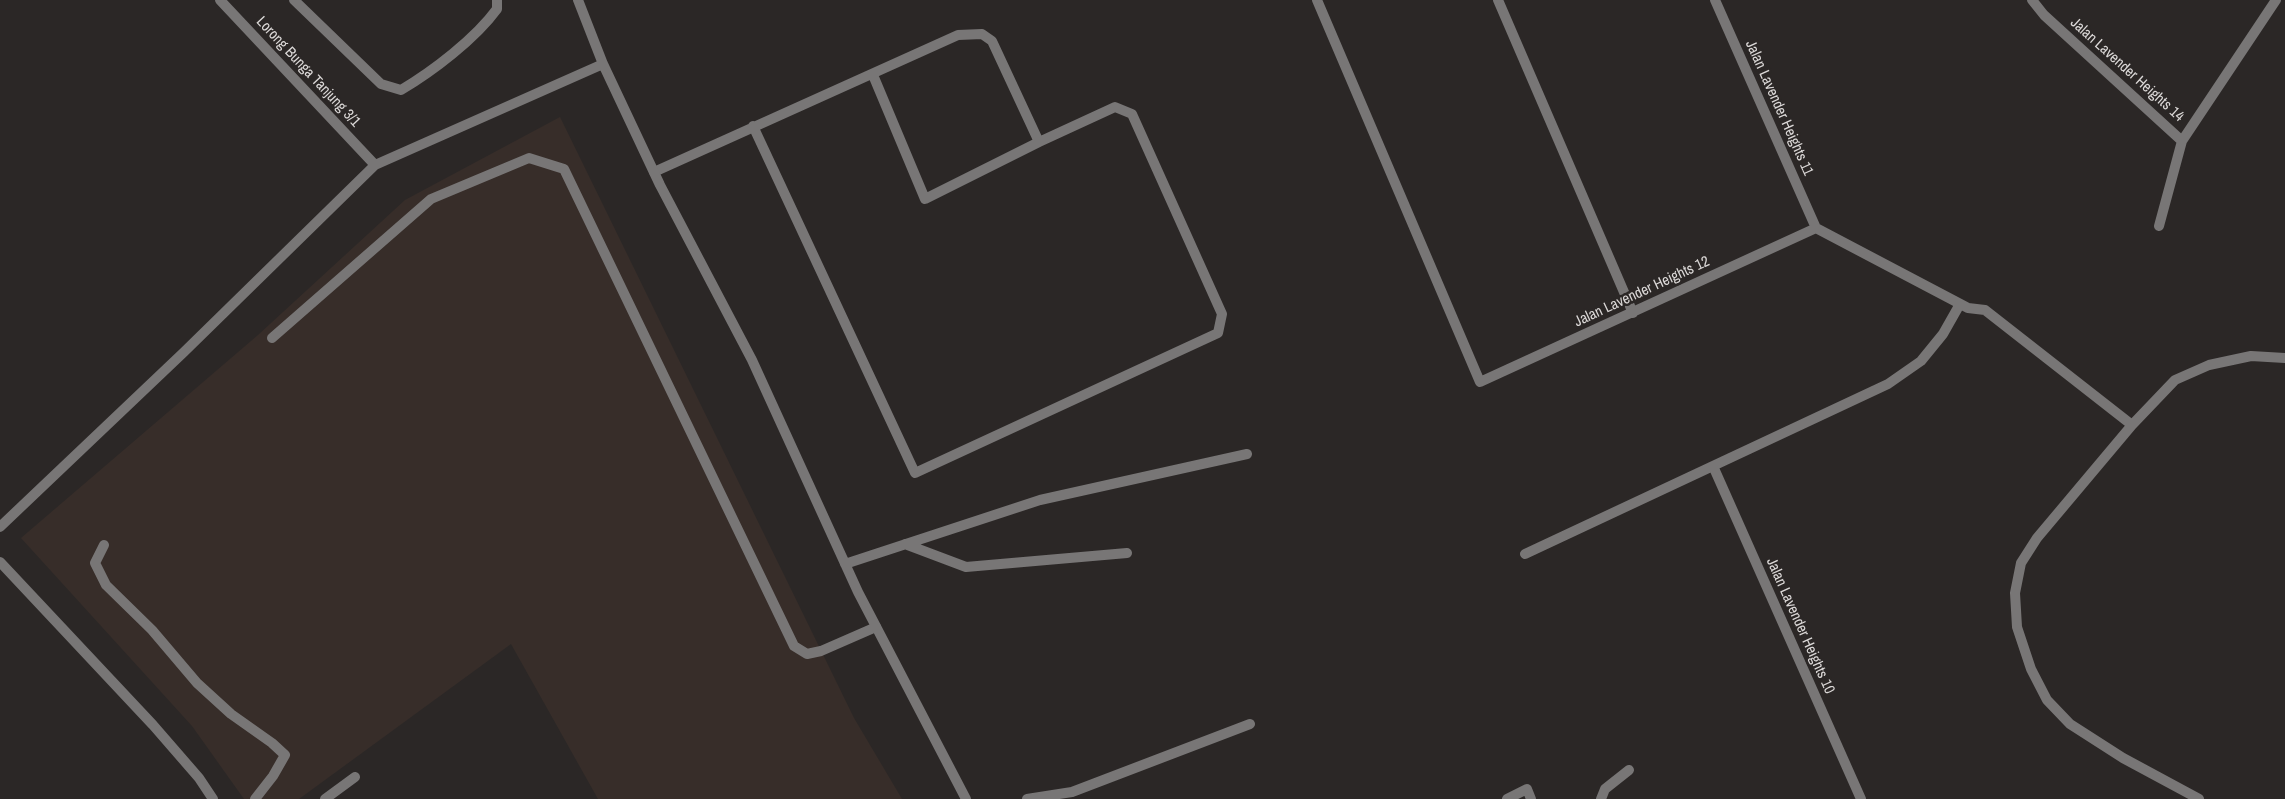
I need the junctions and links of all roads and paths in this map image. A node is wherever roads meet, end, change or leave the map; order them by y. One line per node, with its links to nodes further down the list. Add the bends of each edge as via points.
1 (220, 0): 16 (street, Lorong Bunga Tanjung 3/1)
2 (294, 0): 3 (street, via 381,84 401,90 421,78 486,24 497,9)
3 (497, 0)
4 (578, 0): 11 (street)
5 (1317, 0): 21 (street, Jalan Lavender Heights 12, via 1480,382)
6 (1498, 0): 21 (street)
7 (1715, 0): 19 (street, Jalan Lavender Heights 11)
8 (2032, 0): 14 (street, Jalan Lavender Heights 14, via 2044,15)
9 (2277, 0): 10 (street); 14 (street)
10 (2285, 7)
11 (603, 64): 16 (street); 17 (street)
12 (873, 75): 13 (street); 15 (street, via 958,35 982,34 992,41); 15 (street, via 925,200)
13 (753, 126): 15 (street, via 915,473 1218,333 1222,314 1132,114 1115,107); 17 (street)
14 (2182, 141): 18 (street)
15 (1039, 142)
16 (375, 165): 27 (street)
17 (654, 172): 33 (street, via 752,360)
18 (2159, 226)
19 (1816, 228): 20 (street); 21 (street, Jalan Lavender Heights 12)
20 (1960, 304): 24 (street, via 1985,310); 26 (street, via 1943,334 1921,361 1888,384)
21 (1633, 313)
22 (272, 338): 34 (street, via 431,199 529,158 564,168 794,646 807,654 821,651)
23 (2285, 358): 24 (street, via 2251,356 2209,365 2175,380)
24 (2132, 425): 47 (street, via 2037,538 2021,563 2015,593 2017,627 2031,669 2047,700 2070,724 2123,758)
25 (1247, 454): 28 (street, via 1040,500)
26 (1713, 466): 31 (street); 46 (street, Jalan Lavender Heights 10)
27 (0, 527)
28 (905, 544): 30 (street, via 966,567); 33 (street)
29 (104, 545): 39 (street, via 95,563 106,585 152,630 197,683 285,755)
30 (1127, 552)
31 (1525, 554)
32 (0, 562): 38 (street, via 153,726)
33 (845, 564): 34 (street)
34 (876, 627): 41 (street)
35 (1250, 724): 42 (street, via 1072,792)
36 (1629, 770): 45 (street, via 1605,789)
37 (355, 777): 40 (street)
38 (214, 799)
39 (255, 799)
40 (325, 799)
41 (966, 799)
42 (1027, 799)
43 (1507, 799): 44 (street, via 1527,790)
44 (1531, 799)
45 (1602, 799)
46 (1861, 799)
47 (2200, 799)

